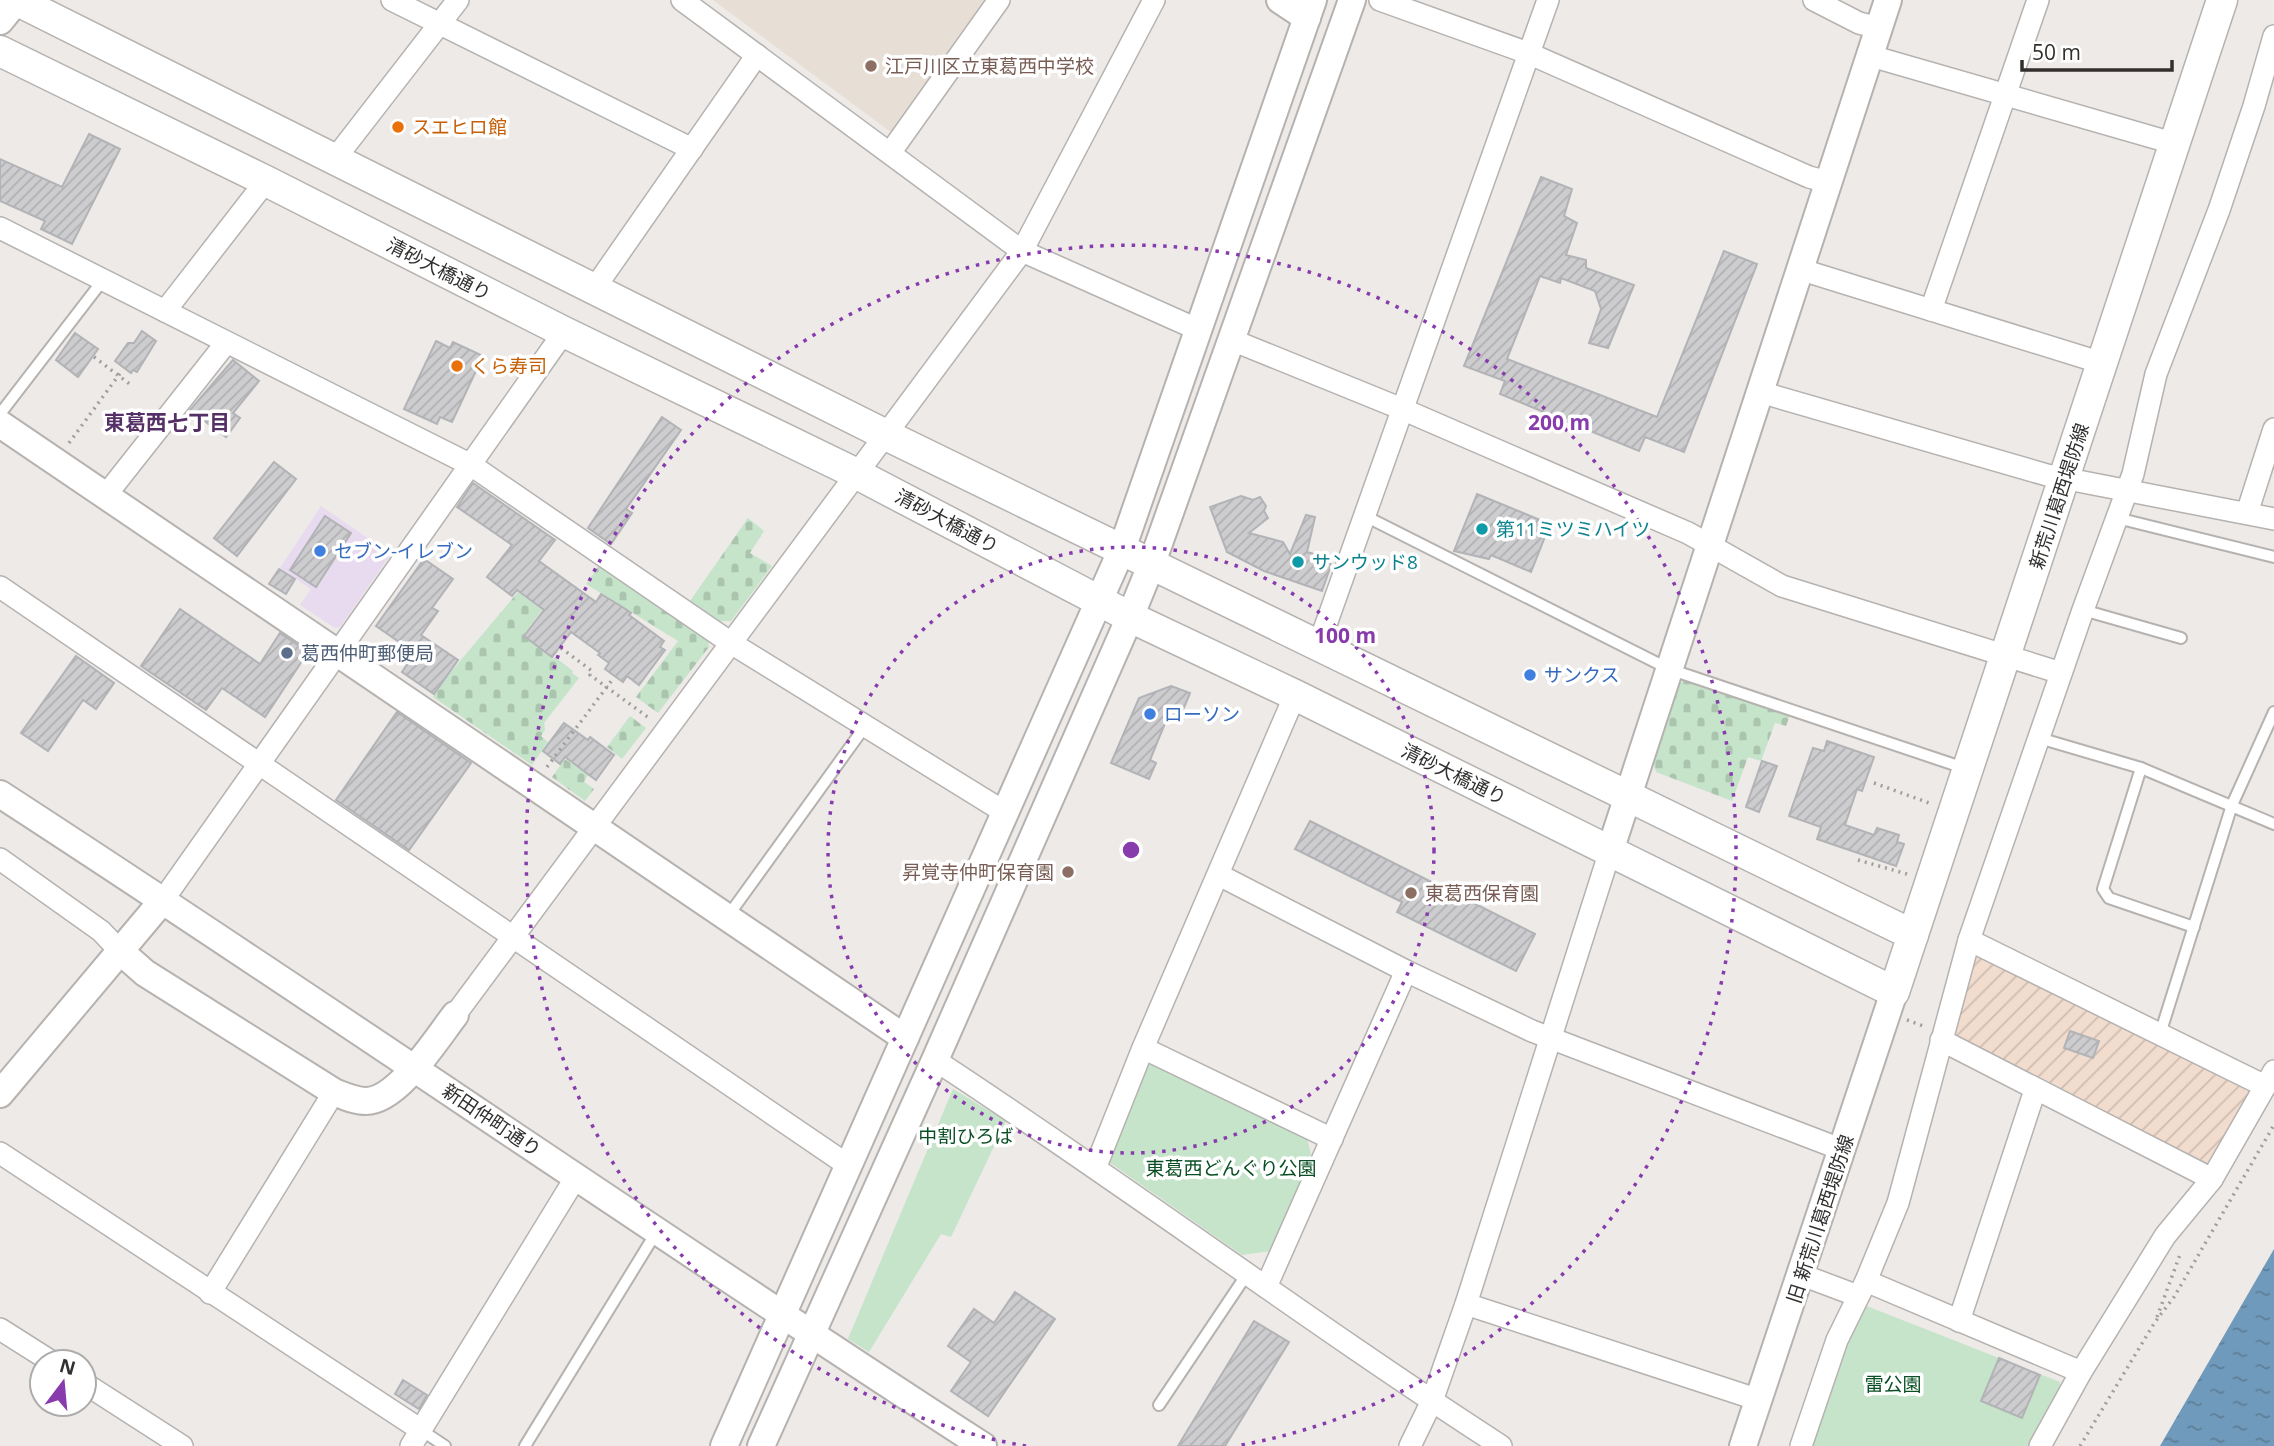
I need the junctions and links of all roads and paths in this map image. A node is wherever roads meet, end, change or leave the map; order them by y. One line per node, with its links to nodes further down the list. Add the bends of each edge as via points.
1 (17, 0): 16 (street); 29 (main road)
2 (391, 0): 17 (street)
3 (458, 0): 17 (street)
4 (681, 0): 22 (street)
5 (999, 0): 28 (street)
6 (1154, 0): 33 (street)
7 (1280, 0): 15 (street)
8 (1352, 0): 41 (street)
9 (1380, 0): 21 (street)
10 (1548, 0): 21 (street)
11 (1814, 0): 18 (street)
12 (1888, 0): 18 (street)
13 (2038, 0): 24 (street)
14 (2222, 0): 26 (main road, 新荒川葛西堤防線)
15 (1310, 9): 39 (street)
16 (0, 21)
17 (439, 24): 27 (street); 29 (street)
18 (1879, 28): 23 (street)
19 (2274, 36): 25 (street)
20 (0, 51): 30 (main road, 清砂大橋通り)
21 (1528, 53): 31 (street); 48 (street)
22 (757, 55): 27 (street); 28 (street)
23 (1871, 57): 24 (street); 31 (street)
24 (2004, 96): 26 (street); 37 (street)
25 (2264, 110): 57 (street, via 2219,210 2156,374)
26 (2176, 144): 44 (main road, 新荒川葛西堤防線)
27 (692, 149): 36 (street)
28 (890, 153): 33 (street)
29 (334, 160): 36 (main road)
30 (266, 181): 38 (street); 40 (main road, 清砂大橋通り)
31 (1828, 182): 34 (street)
32 (0, 228): 35 (street)
33 (1022, 251): 39 (street); 52 (street)
34 (1799, 269): 37 (street); 47 (street)
35 (103, 280): 38 (street); 49 (lane)
36 (594, 289): 52 (main road)
37 (1931, 310): 44 (street)
38 (165, 311): 42 (street)
39 (1199, 330): 64 (street)
40 (564, 332): 54 (street); 55 (main road, 清砂大橋通り)
41 (1232, 340): 48 (street); 66 (street)
42 (226, 343): 54 (street); 58 (street)
43 (94, 357): 45 (path)
44 (2102, 363): 56 (main road, 新荒川葛西堤防線)
45 (120, 373): 46 (path); 53 (path)
46 (131, 385)
47 (1760, 392): 56 (street); 63 (street)
48 (1402, 409): 60 (street); 63 (street)
49 (0, 414)
50 (0, 424): 58 (street)
51 (2274, 429): 59 (street)
52 (886, 435): 55 (street); 64 (main road)
53 (69, 443)
54 (471, 465): 72 (street); 75 (street)
55 (857, 474): 68 (main road, 清砂大橋通り); 72 (street)
56 (2065, 480): 57 (street); 76 (main road, 新荒川葛西堤防線)
57 (2127, 490): 59 (street); 61 (street)
58 (106, 495): 75 (street)
59 (2247, 513): 62 (street)
60 (1365, 516): 73 (street); 77 (lane)
61 (2117, 518): 65 (lane); 69 (street)
62 (2274, 519)
63 (1709, 546): 76 (street, via 1782,586); 77 (street)
64 (1122, 549): 66 (main road); 68 (street)
65 (2274, 557)
66 (1152, 563): 70 (street); 73 (main road)
67 (0, 587): 86 (street)
68 (1100, 602): 70 (main road, 清砂大橋通り); 94 (street)
69 (2083, 610): 71 (lane); 78 (street)
70 (1130, 617): 81 (main road, 清砂大橋通り); 117 (street)
71 (2181, 638)
72 (731, 643): 83 (street); 84 (street)
73 (1319, 644): 92 (main road)
74 (561, 648): 80 (path)
75 (337, 653): 86 (street); 90 (street)
76 (2006, 655): 78 (street); 89 (main road, 新荒川葛西堤防線)
77 (1669, 669): 89 (lane); 92 (street)
78 (2061, 673): 85 (street)
79 (612, 680): 80 (path)
80 (607, 687): 84 (path); 90 (path)
81 (1295, 695): 97 (main road, 清砂大橋通り); 100 (street)
82 (2274, 712): 93 (lane)
83 (866, 726): 94 (street); 103 (lane)
84 (666, 730): 96 (street)
85 (2039, 738): 87 (lane); 107 (street)
86 (259, 762): 102 (street); 106 (street)
87 (2141, 768): 93 (lane); 104 (lane, via 2102,889 2109,898)
88 (1874, 783): 89 (path, via 1934,805 1938,790)
89 (1964, 783): 105 (main road, 新荒川葛西堤防線)
90 (534, 785): 96 (street)
91 (0, 794): 102 (street, 新田仲町通り)
92 (1628, 798): 97 (street); 105 (main road)
93 (2232, 805): 95 (lane); 104 (lane)
94 (1006, 813): 114 (street)
95 (2274, 824)
96 (595, 826): 103 (street); 106 (street)
97 (1610, 850): 110 (main road, 清砂大橋通り); 115 (street)
98 (0, 859): 108 (street, via 101,930)
99 (1858, 860): 101 (path, via 1911,875)
100 (1219, 875): 109 (street); 116 (street)
101 (1909, 883)
102 (163, 900): 108 (street); 118 (street, 新田仲町通り)
103 (726, 918): 114 (street)
104 (2194, 928): 113 (lane)
105 (1913, 935): 110 (main road, 新荒川葛西堤防線)
106 (513, 936): 111 (street); 127 (street)
107 (1969, 940): 112 (street); 113 (street)
108 (120, 951): 121 (street, via 145,973); 122 (street)
109 (1406, 971): 115 (street); 124 (street)
110 (1896, 1005): 112 (path); 125 (street, 旧 新荒川葛西堤防線)
111 (454, 1014): 118 (street)
112 (1935, 1034): 120 (street); 136 (street, via 1898,1203)
113 (2160, 1034): 119 (street)
114 (905, 1038): 127 (street)
115 (1549, 1039): 125 (street); 138 (street)
116 (1143, 1048): 124 (street); 128 (street)
117 (935, 1060): 128 (street); 143 (street)
118 (414, 1068): 121 (street, via 387,1094 368,1101); 129 (street, 新田仲町通り)
119 (2270, 1079): 130 (street)
120 (2035, 1090): 130 (street); 140 (street)
121 (334, 1092): 137 (street)
122 (0, 1094)
123 (2274, 1125): 141 (path)
124 (1332, 1139): 135 (street)
125 (1843, 1150): 134 (street, 旧 新荒川葛西堤防線)
126 (0, 1153): 137 (street)
127 (849, 1166): 139 (street)
128 (1096, 1166): 133 (street)
129 (576, 1177): 132 (street, 新田仲町通り); 150 (street)
130 (2212, 1179): 131 (street)
131 (2188, 1208): 141 (path, via 2185,1243); 145 (street, via 2165,1236)
132 (657, 1231): 139 (street, 新田仲町通り); 153 (lane)
133 (1247, 1274): 135 (street); 149 (lane)
134 (1802, 1275): 136 (street); 147 (street, 旧 新荒川葛西堤防線)
135 (1266, 1287): 148 (street)
136 (1862, 1289): 140 (street); 160 (street, via 1837,1340)
137 (210, 1293): 150 (street)
138 (1466, 1304): 147 (street); 148 (street)
139 (782, 1315): 143 (street, 新田仲町通り); 154 (street)
140 (1959, 1321): 145 (street)
141 (2155, 1322): 162 (path)
142 (0, 1329): 144 (street)
143 (811, 1335): 155 (street); 156 (street, 新田仲町通り)
144 (30, 1348)
145 (2081, 1372): 161 (street)
146 (98, 1392): 151 (street)
147 (1759, 1400): 159 (street, 旧 新荒川葛西堤防線)
148 (1432, 1401): 157 (street); 158 (street)
149 (1158, 1405)
150 (416, 1438): 152 (lane)
151 (182, 1446)
152 (445, 1446)
153 (525, 1446)
154 (724, 1446)
155 (761, 1446)
156 (983, 1446)
157 (1410, 1446)
158 (1501, 1446)
159 (1743, 1446)
160 (1801, 1446)
161 (2040, 1446)
162 (2080, 1446)

